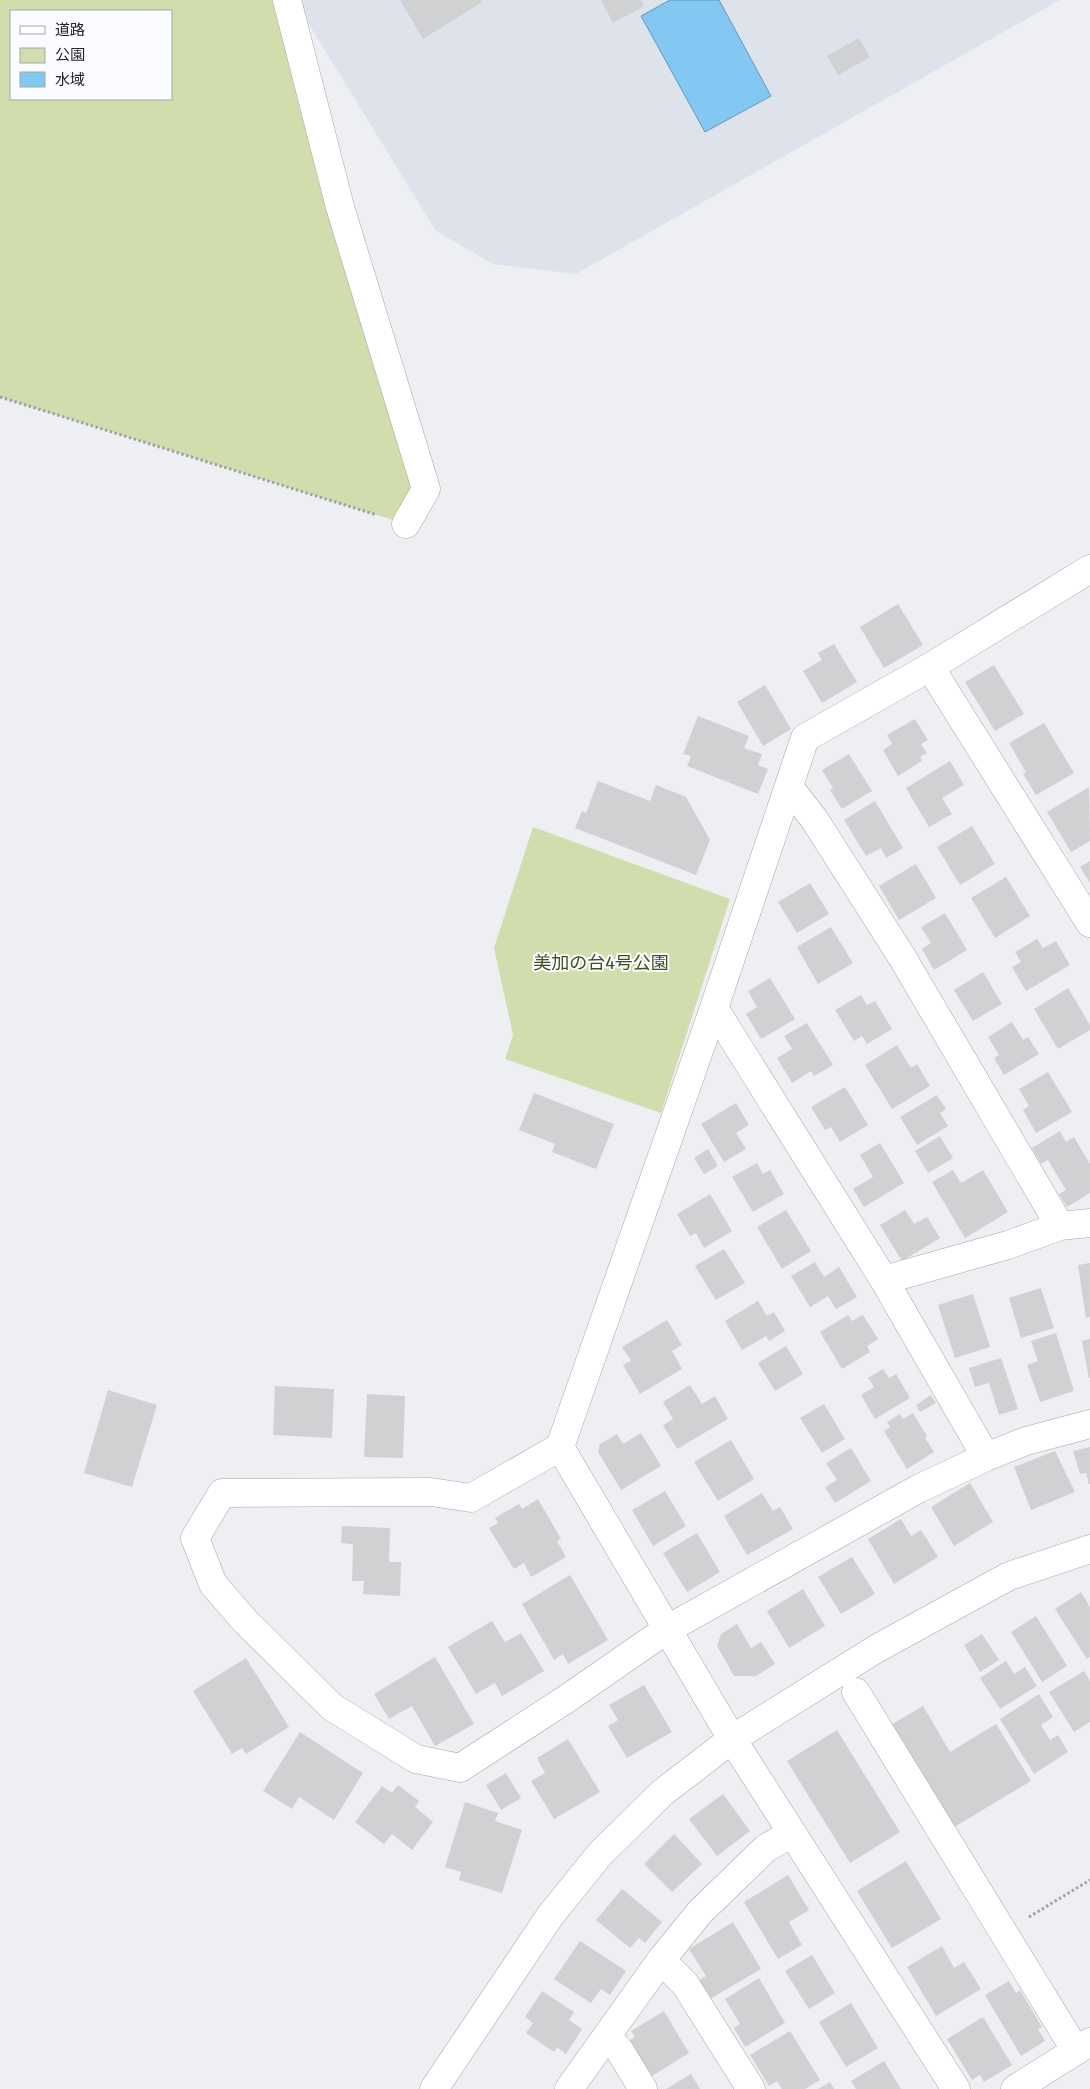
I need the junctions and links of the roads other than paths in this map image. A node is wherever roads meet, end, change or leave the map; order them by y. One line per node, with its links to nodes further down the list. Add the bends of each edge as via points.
1 (287, 0): 2 (street, via 340,207 426,489)
2 (406, 524)
3 (1090, 569): 4 (street)
4 (930, 667): 5 (street, via 805,738); 6 (street)
5 (789, 787): 7 (street); 9 (street, via 814,819 902,957)
6 (1090, 923)
7 (714, 1008): 10 (street); 12 (street)
8 (1090, 1223): 9 (street)
9 (1060, 1226): 10 (street, via 1008,1245)
10 (884, 1280): 13 (street)
11 (1090, 1424): 13 (street, via 1026,1440)
12 (560, 1447): 15 (street); 15 (street, via 471,1498 431,1492 222,1493 195,1538 213,1584 245,1621 332,1707 416,1758 460,1768)
13 (986, 1457): 15 (street, via 918,1489)
14 (1090, 1548): 17 (street, via 1009,1576 876,1649)
15 (666, 1630): 17 (street)
16 (856, 1692): 21 (street, via 1003,1934)
17 (732, 1739): 18 (street); 22 (street, via 662,1793 600,1854 550,1916)
18 (792, 1833): 19 (street, via 766,1848 700,1912); 26 (street)
19 (661, 1960): 20 (street); 25 (street, via 686,1984)
20 (607, 2036): 23 (street); 24 (street, via 620,2051)
21 (1083, 2046): 27 (street)
22 (434, 2089)
23 (569, 2089)
24 (642, 2089)
25 (751, 2089)
26 (956, 2089)
27 (1015, 2089)

